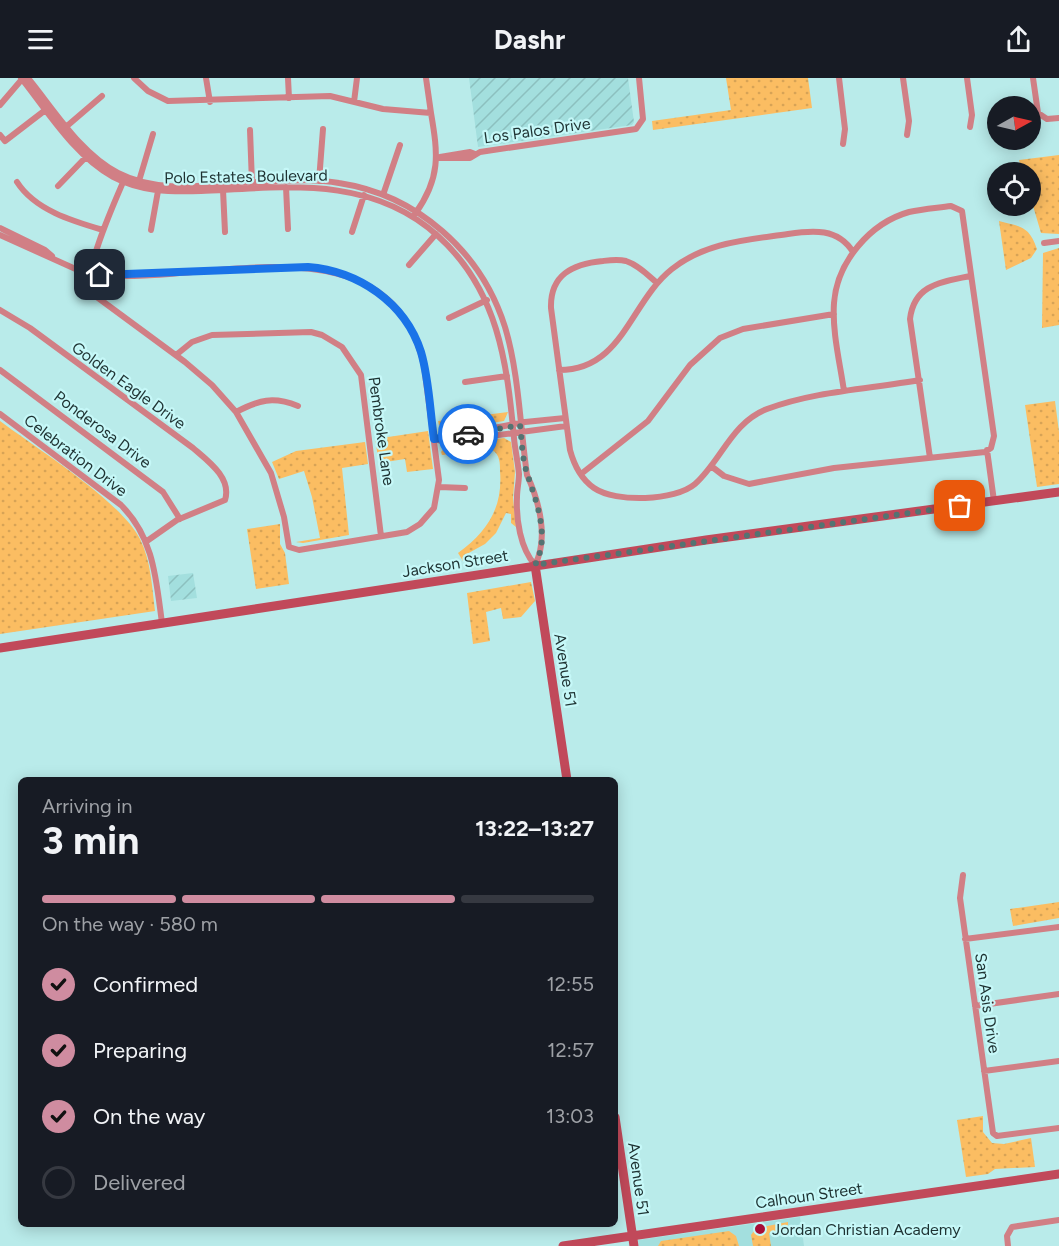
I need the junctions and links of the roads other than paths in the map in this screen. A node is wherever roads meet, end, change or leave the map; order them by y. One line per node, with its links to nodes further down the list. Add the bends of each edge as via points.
1 (23, 78): 16 (street); 17 (street, Polo Estates Boulevard)
2 (134, 78): 14 (street, via 168,101)
3 (206, 78): 14 (street)
4 (288, 78): 13 (street)
5 (357, 78): 15 (street)
6 (426, 78): 18 (street)
7 (639, 78): 29 (street, Los Palos Drive, via 641,124 630,130 462,159)
8 (839, 78): 27 (street)
9 (903, 78): 26 (street)
10 (968, 78): 21 (street)
11 (1033, 78): 19 (street, via 1038,113 1047,119)
12 (102, 96): 20 (street)
13 (289, 98): 14 (street); 15 (street, via 330,96)
14 (210, 102)
15 (354, 102): 18 (street)
16 (0, 105)
17 (48, 108): 20 (street, Polo Estates Boulevard); 25 (street, via 5,141); 30 (street, Polo Estates Boulevard)
18 (431, 113): 29 (street)
19 (1059, 118)
20 (67, 126): 31 (street, Polo Estates Boulevard, via 94,157)
21 (970, 127)
22 (323, 129): 33 (street)
23 (250, 130): 35 (street)
24 (153, 134): 32 (street)
25 (0, 135)
26 (907, 135)
27 (843, 144)
28 (400, 146): 41 (street)
29 (437, 158): 42 (street, via 432,186)
30 (84, 159): 31 (street, Polo Estates Boulevard); 36 (street)
31 (124, 179): 32 (street, Polo Estates Boulevard); 39 (street, Polo Estates Boulevard); 45 (street)
32 (139, 181): 35 (street, Polo Estates Boulevard, via 173,186)
33 (319, 181): 35 (street, Polo Estates Boulevard); 41 (street, Polo Estates Boulevard)
34 (17, 182): 45 (street, via 41,206)
35 (252, 183)
36 (58, 186)
37 (286, 187): 38 (street, Polo Estates Boulevard); 40 (street, Polo Estates Boulevard, via 324,187); 44 (street)
38 (223, 190): 39 (street, Polo Estates Boulevard); 47 (street)
39 (158, 191): 46 (street)
40 (364, 195): 42 (street, Polo Estates Boulevard); 48 (street)
41 (383, 195): 42 (street, Polo Estates Boulevard)
42 (415, 214): 50 (street, Polo Estates Boulevard); 74 (street, Polo Estates Boulevard, via 443,230 465,253 495,300 508,338)
43 (0, 228): 54 (street)
44 (288, 228)
45 (103, 230): 56 (street)
46 (151, 230)
47 (225, 232)
48 (352, 232)
49 (0, 234): 54 (street)
50 (436, 234): 55 (street); 59 (street, Polo Estates Boulevard, via 467,267)
51 (1059, 241): 52 (street)
52 (1044, 243)
53 (854, 252): 57 (street, via 869,234 890,220 909,212 951,206 962,211); 58 (street, via 837,236 813,230 722,244 694,254); 61 (street, via 835,291)
54 (52, 256): 56 (street)
55 (409, 265)
56 (91, 274): 63 (street, via 89,288 94,296); 75 (street, via 308,267 356,279 389,302 414,336 424,366)
57 (970, 276): 67 (street, via 934,284 912,305 910,319); 76 (street, via 994,436)
58 (657, 283): 65 (street, via 599,361 576,370); 65 (street, via 620,260 588,262 561,275 551,299)
59 (487, 300): 62 (street); 66 (street, Polo Estates Boulevard, via 499,333)
60 (0, 310): 84 (street, Golden Eagle Drive, via 30,328 218,470 226,485 225,500)
61 (834, 314): 69 (street); 79 (street, via 743,329 720,338 690,365 648,421)
62 (449, 318)
63 (176, 355): 71 (street, via 212,385); 85 (street, Pembroke Lane, via 192,342 212,335 298,331 322,335 350,356 361,375)
64 (0, 370): 84 (street, Ponderosa Drive, via 163,492)
65 (559, 370): 73 (street)
66 (507, 376): 68 (street); 74 (street, Polo Estates Boulevard)
67 (920, 380): 69 (street); 77 (street)
68 (465, 382)
69 (844, 391): 78 (street, via 757,414 741,426)
70 (298, 406): 71 (street, via 265,399)
71 (236, 412): 85 (street, via 271,473 284,517 287,544 292,549)
72 (0, 414): 86 (street, Celebration Drive, via 121,506)
73 (566, 422): 74 (street); 79 (street, via 571,456)
74 (517, 429): 75 (street, via 446,442); 87 (street, Polo Estates Boulevard, via 516,498 520,529 526,554); 87 (street, Polo Estates Boulevard, via 541,526 541,552)
75 (434, 439): 80 (street)
76 (987, 450): 77 (street); 83 (street)
77 (930, 458): 78 (street, via 834,468 749,484 724,476)
78 (711, 466): 79 (street, via 686,490 645,497 610,495 596,489)
79 (581, 474)
80 (439, 488): 81 (street); 85 (street, via 434,508 420,524 399,534)
81 (465, 488)
82 (1059, 492): 83 (main road, Jackson Street)
83 (994, 501): 87 (main road, Jackson Street)
84 (180, 519): 86 (street)
85 (381, 536)
86 (147, 541): 88 (street, Celebration Drive)
87 (535, 565): 88 (main road, Jackson Street); 90 (main road, Avenue 51)
88 (162, 623): 89 (main road, Jackson Street)
89 (0, 648)
90 (567, 777)
91 (963, 875): 93 (street, San Asis Drive, via 960,898)
92 (1059, 927): 93 (street)
93 (965, 939): 95 (street, San Asis Drive)
94 (1059, 994): 95 (street)
95 (975, 1006): 97 (street, San Asis Drive)
96 (1059, 1061): 97 (street)
97 (984, 1071): 98 (street, San Asis Drive, via 994,1135)
98 (1059, 1128)
99 (618, 1138): 102 (main road, Avenue 51)
100 (1059, 1174): 102 (main road, Calhoun Street)
101 (1059, 1220): 104 (street, via 1012,1227 1008,1231)
102 (633, 1241): 103 (main road, Calhoun Street)
103 (563, 1246)
104 (1008, 1246)

